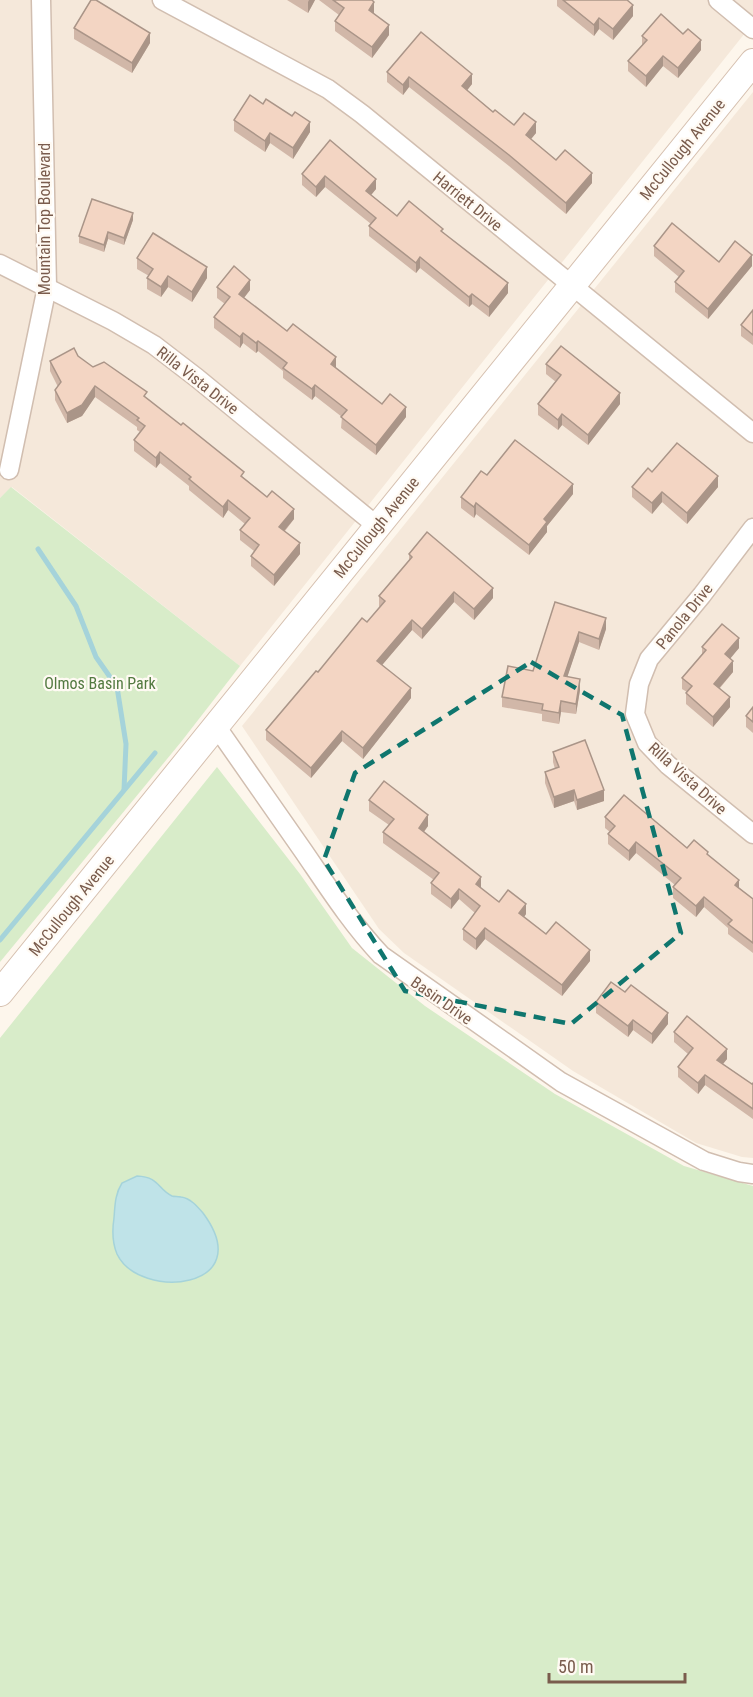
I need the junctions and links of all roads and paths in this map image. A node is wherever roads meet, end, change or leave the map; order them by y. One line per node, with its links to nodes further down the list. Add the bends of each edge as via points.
1 (41, 0): 8 (street, Mountain Top Boulevard)
2 (162, 0): 7 (street, Harriett Drive, via 328,89)
3 (718, 0): 4 (street)
4 (753, 29)
5 (753, 62): 7 (main road, McCullough Avenue)
6 (0, 264): 8 (street, Rilla Vista Drive)
7 (571, 286): 9 (street, Harriett Drive); 11 (main road, McCullough Avenue)
8 (47, 287): 10 (street, Mountain Top Boulevard); 11 (street, Rilla Vista Drive, via 154,345)
9 (753, 433)
10 (9, 470)
11 (377, 526): 14 (main road, McCullough Avenue)
12 (753, 528): 13 (street, Panola Drive, via 649,659 639,684)
13 (635, 714): 15 (street, Rilla Vista Drive, via 647,743 661,758)
14 (216, 726): 16 (main road, McCullough Avenue); 17 (street, Basin Drive, via 323,883 381,956 561,1082 704,1161)
15 (753, 834)
16 (0, 993)
17 (753, 1174)

